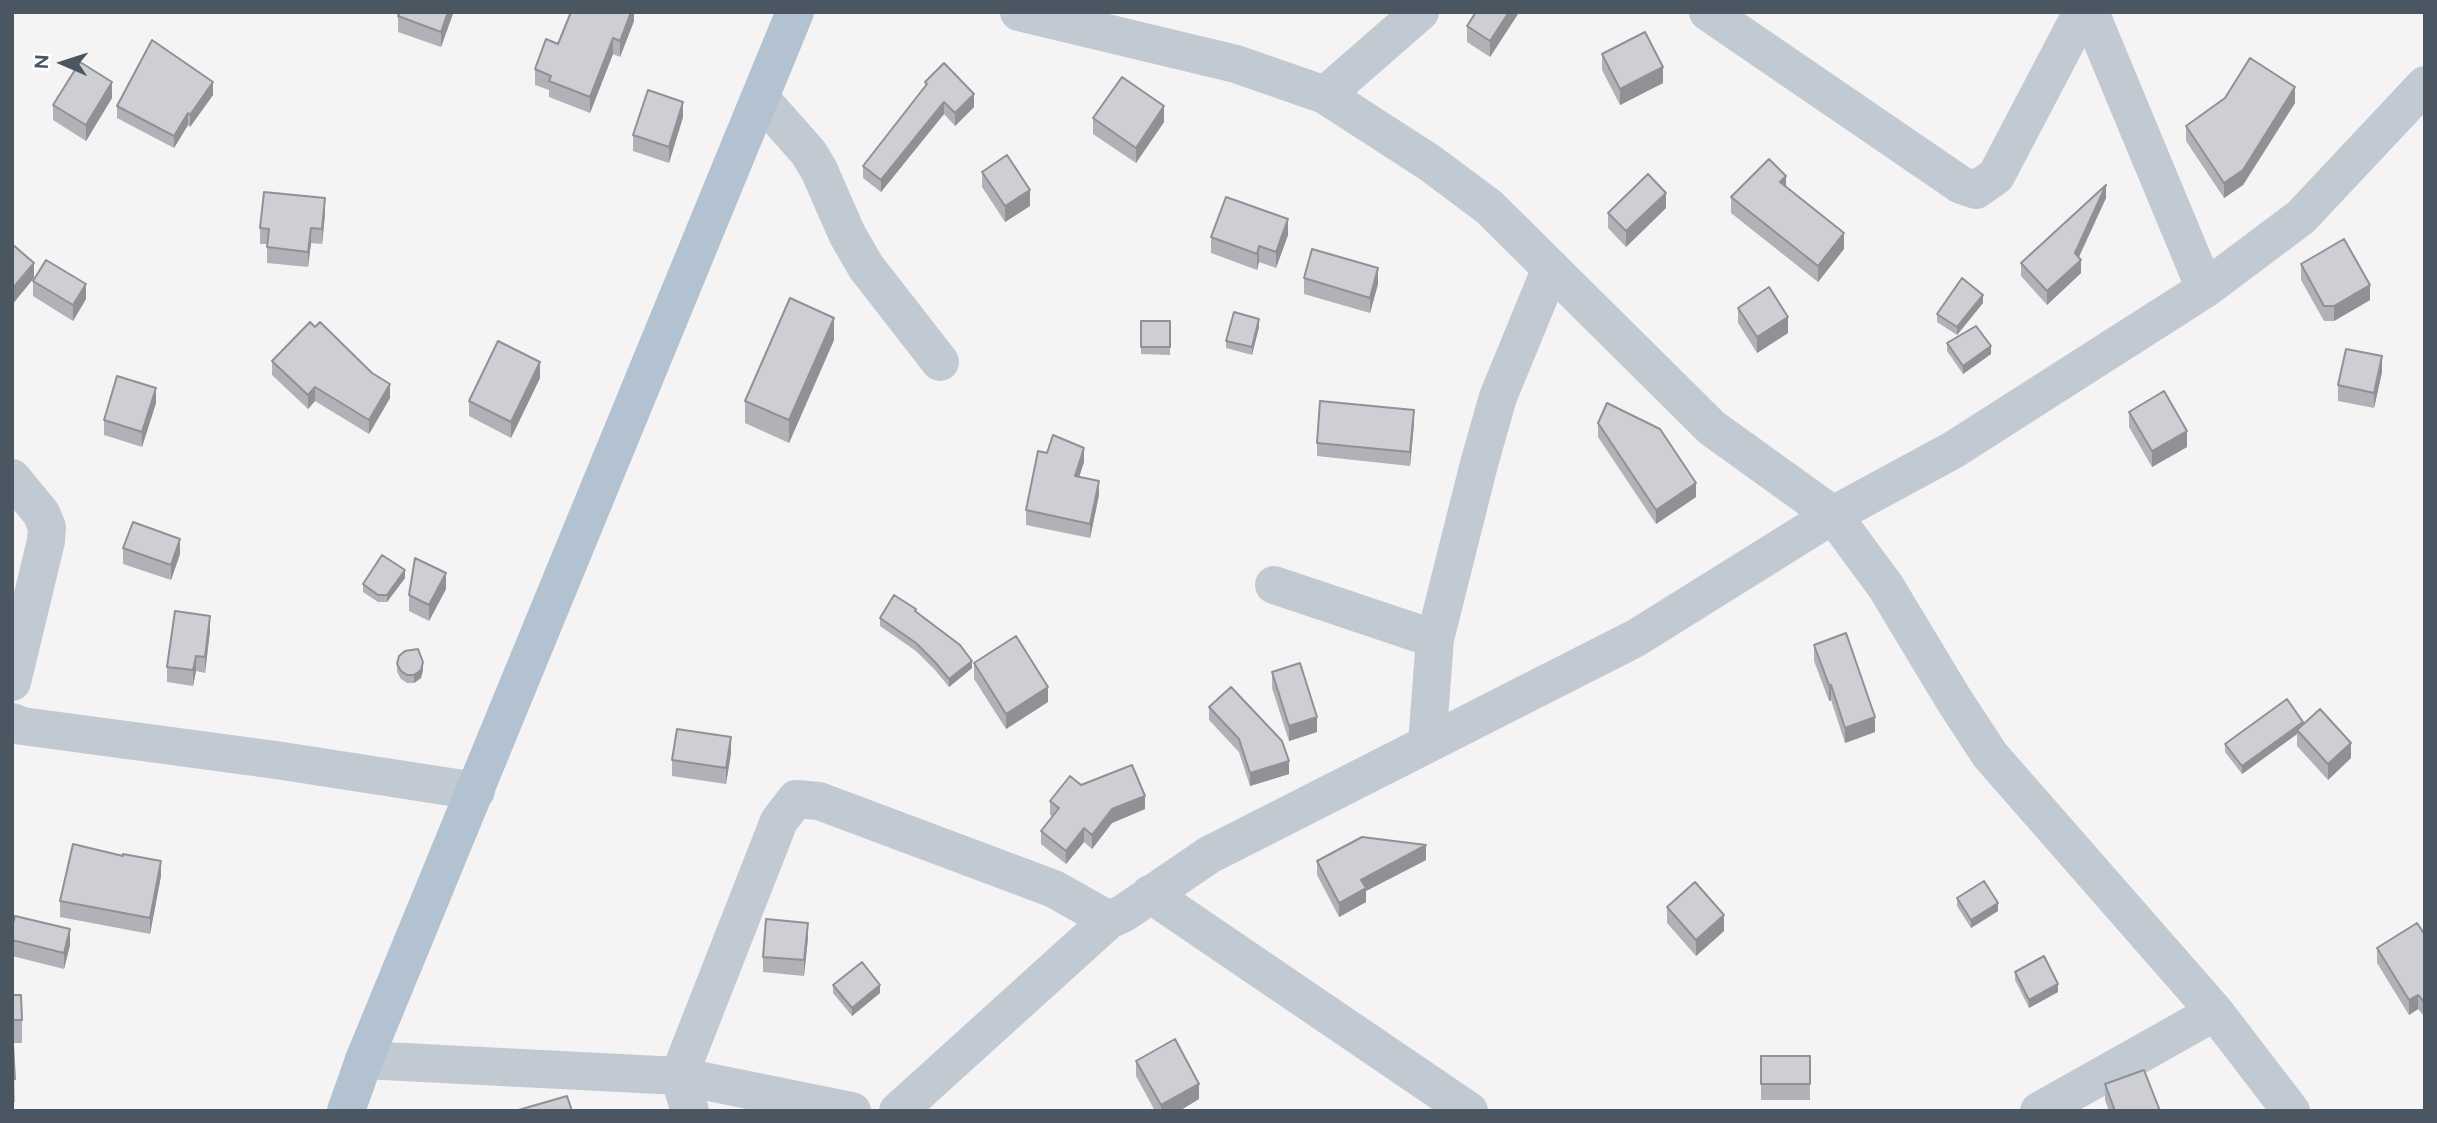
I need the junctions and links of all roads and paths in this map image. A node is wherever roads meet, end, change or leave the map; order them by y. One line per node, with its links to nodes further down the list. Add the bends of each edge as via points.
1 (795, 12): 8 (main road)
2 (1019, 12): 7 (street, via 1236,64)
3 (1420, 12): 7 (street)
4 (1708, 12): 5 (street, via 1961,185 1976,190 1996,176)
5 (2082, 12)
6 (2090, 12): 11 (street)
7 (1325, 95): 10 (street, via 1462,186)
8 (761, 99): 12 (street, via 808,152 866,267); 20 (main road)
9 (2422, 100): 11 (street, via 2301,217)
10 (1551, 268): 14 (street, via 1712,428); 16 (street, via 1498,397)
11 (2206, 289): 14 (street, via 1953,450)
12 (940, 362)
13 (12, 478): 17 (street, via 47,527)
14 (1833, 516): 19 (street, via 1636,638); 23 (street, via 1886,587 1990,755)
15 (1274, 585): 16 (street)
16 (1435, 639): 19 (street)
17 (12, 682)
18 (12, 722): 20 (street)
19 (1427, 744): 21 (street, via 1209,855)
20 (476, 791): 24 (main road)
21 (1150, 894): 22 (street); 29 (street)
22 (1109, 920): 25 (street, via 1054,889 819,801 796,799 779,821); 28 (street)
23 (2215, 1012): 30 (street); 31 (street)
24 (364, 1060): 25 (street); 26 (main road)
25 (685, 1093): 27 (street)
26 (346, 1111)
27 (852, 1111)
28 (898, 1111)
29 (1469, 1111)
30 (2039, 1111)
31 (2291, 1111)

